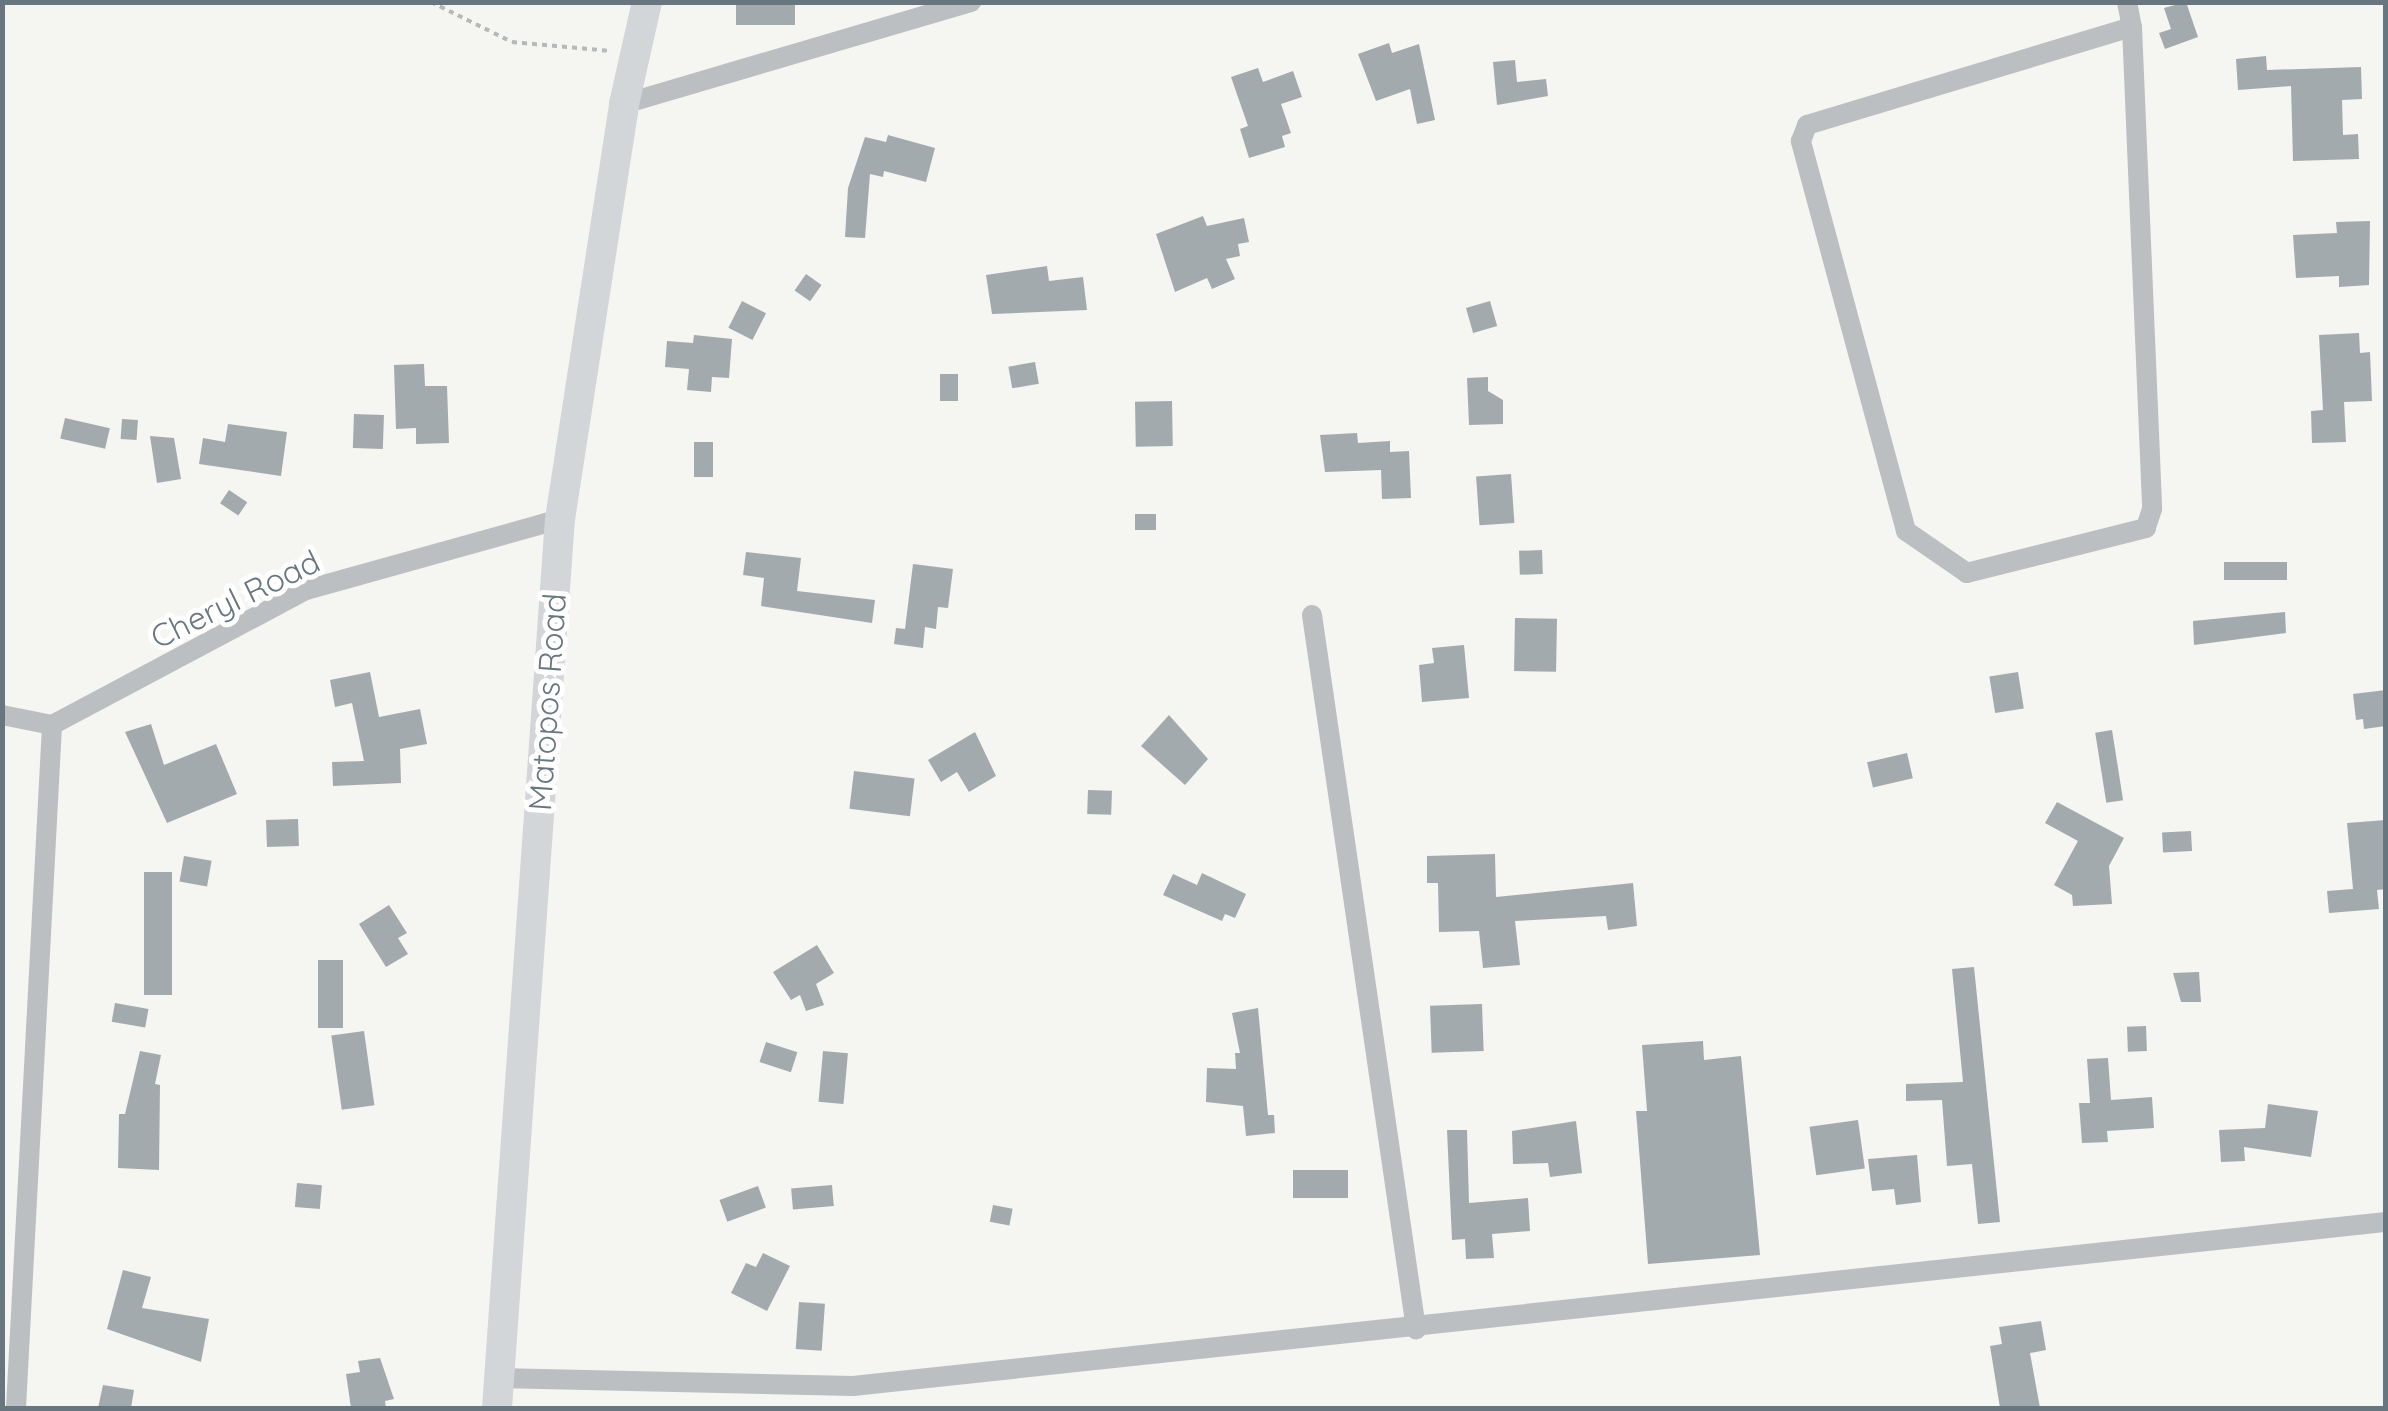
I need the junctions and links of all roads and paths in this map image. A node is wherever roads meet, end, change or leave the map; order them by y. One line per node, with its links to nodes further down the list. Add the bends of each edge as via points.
1 (430, 2): 6 (path, via 512,42)
2 (647, 2): 6 (main road, Matopos Road)
3 (971, 2): 7 (street)
4 (2128, 2): 5 (street)
5 (2132, 27): 5 (street, via 2152,508 2146,528 1967,573 1906,532 1801,141 1806,125)
6 (635, 53): 7 (main road, Matopos Road)
7 (624, 104): 8 (main road, Matopos Road)
8 (560, 519): 11 (street, Cheryl Road, via 306,590); 14 (main road, Matopos Road)
9 (1312, 614): 13 (street)
10 (2, 715): 11 (street)
11 (52, 725): 15 (street)
12 (2386, 1222): 13 (street)
13 (1416, 1329): 14 (street, via 854,1386)
14 (498, 1393)
15 (16, 1408)

